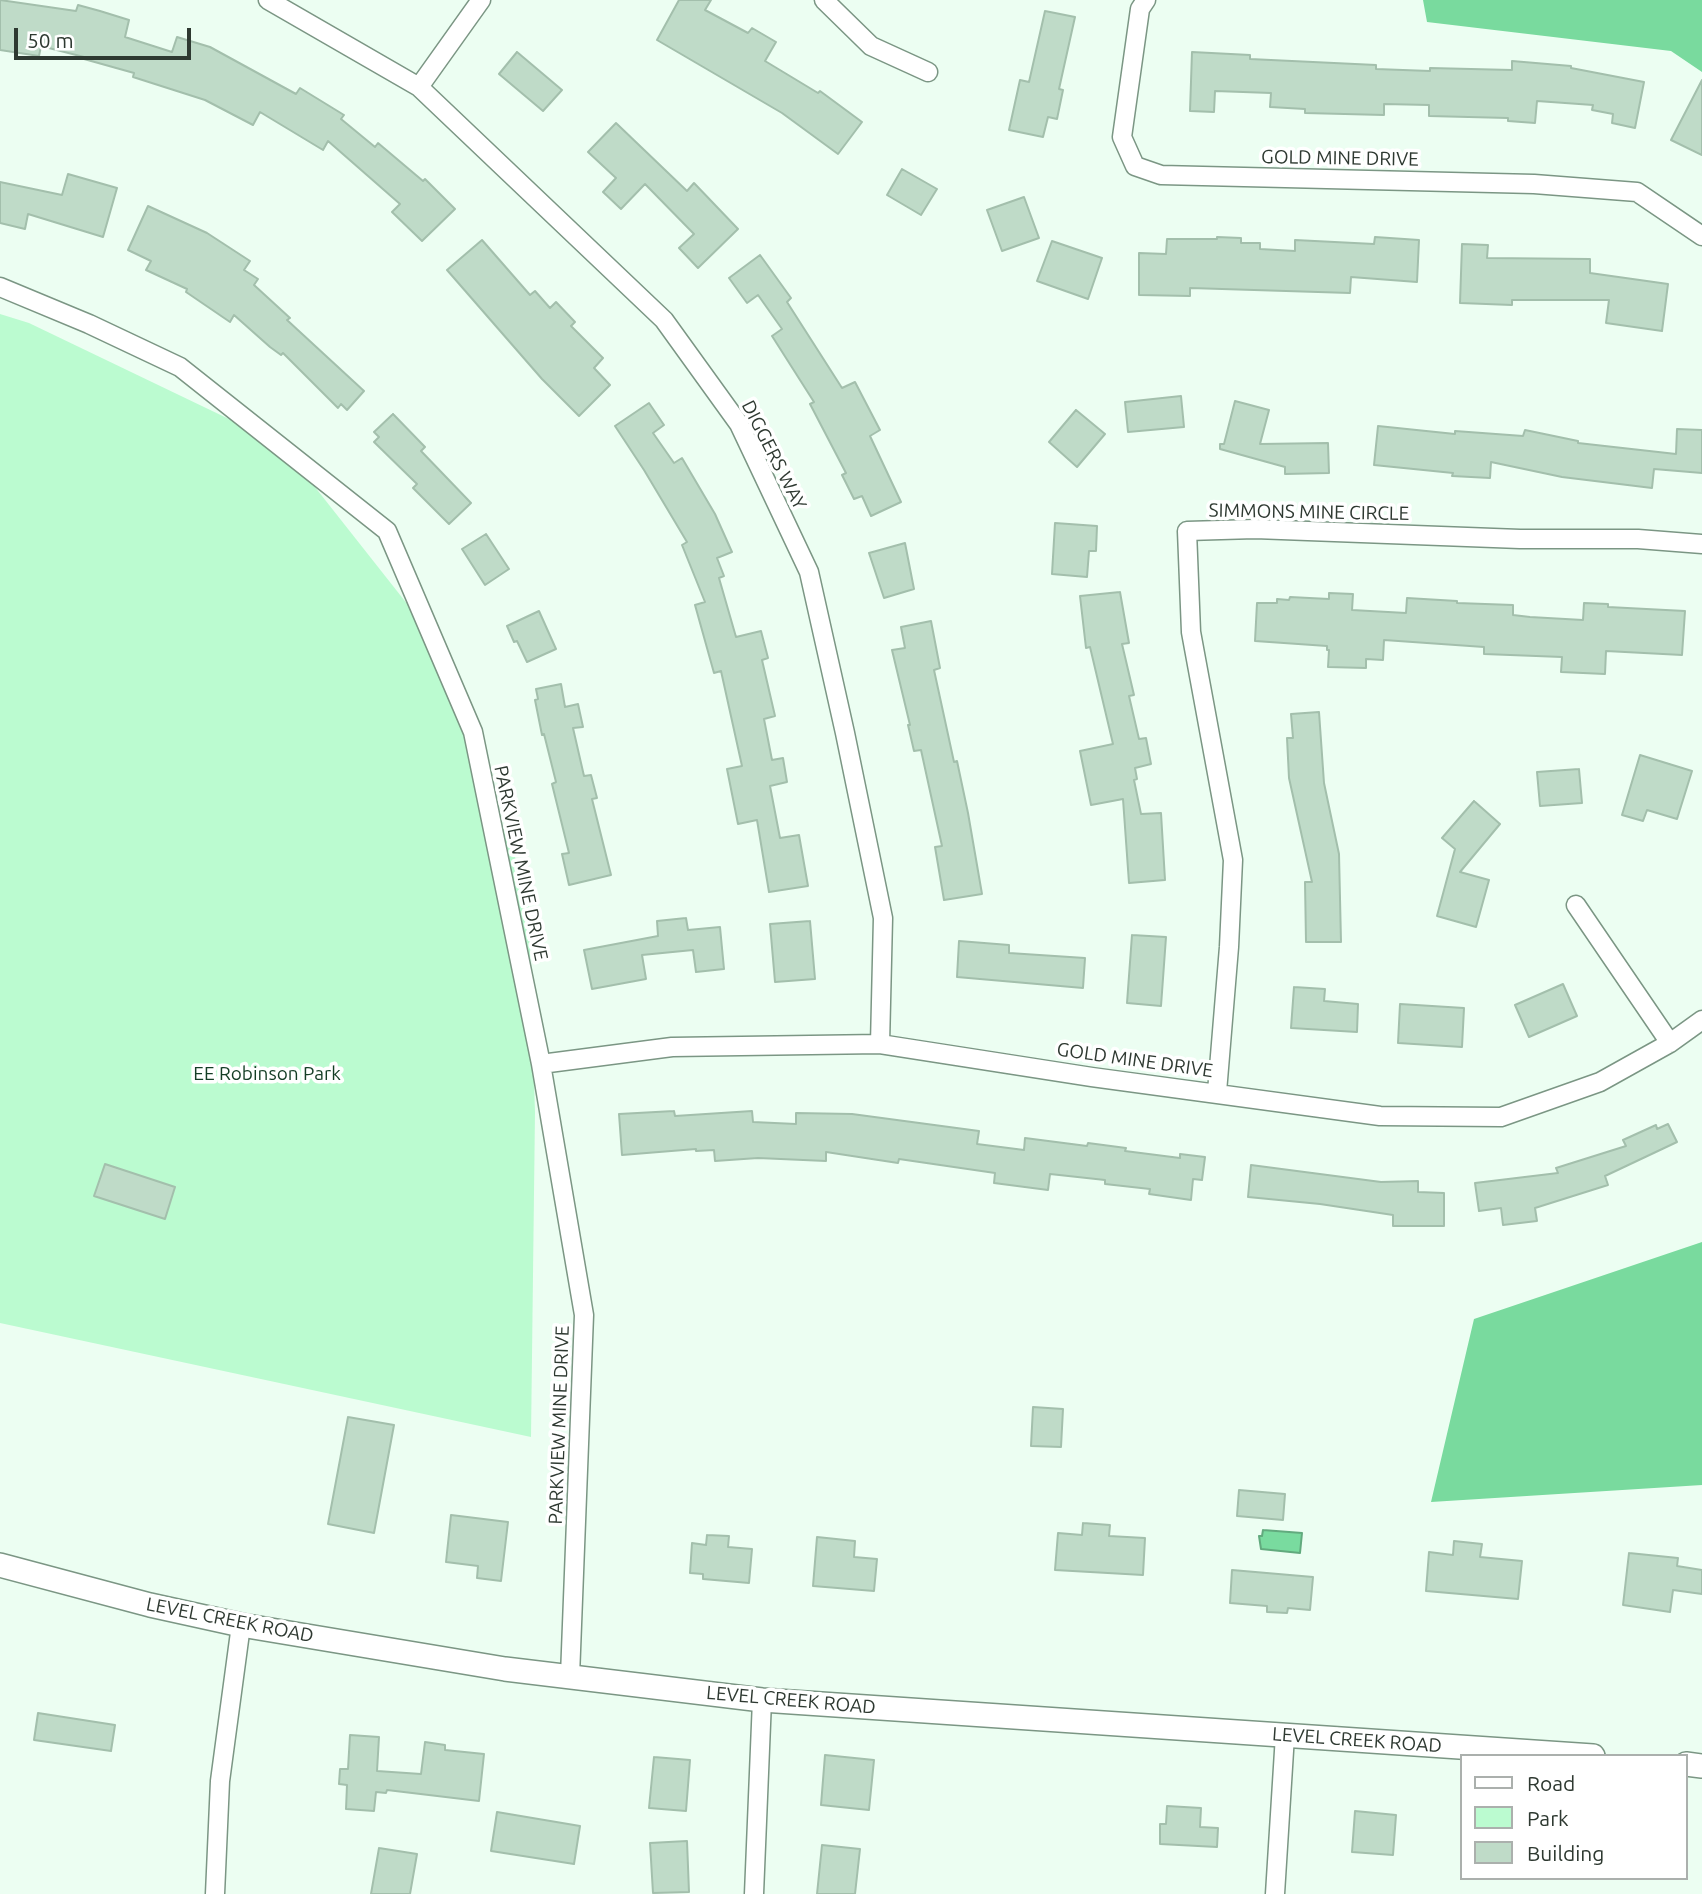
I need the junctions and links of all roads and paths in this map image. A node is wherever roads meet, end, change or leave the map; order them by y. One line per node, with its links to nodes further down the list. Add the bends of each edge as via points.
1 (268, 0): 6 (street, DIGGERS WAY)
2 (481, 0): 6 (street)
3 (824, 0): 5 (street, via 871,46)
4 (1146, 0): 7 (street, GOLD MINE DRIVE, via 1140,9 1122,136 1135,166 1161,175 1534,184 1637,192)
5 (928, 72)
6 (419, 87): 13 (street, DIGGERS WAY, via 664,320 739,424 809,572 815,598 883,918)
7 (1702, 236)
8 (0, 287): 14 (street, PARKVIEW MINE DRIVE, via 180,367 387,531 473,732)
9 (1702, 544): 15 (street, SIMMONS MINE CIRCLE, via 1638,538 1520,539 1255,528 1187,531 1191,632 1233,860)
10 (1576, 905): 12 (street)
11 (1702, 1020): 12 (street, GOLD MINE DRIVE)
12 (1670, 1043): 15 (street, GOLD MINE DRIVE, via 1600,1082 1501,1117 1380,1116)
13 (880, 1044): 14 (street, GOLD MINE DRIVE, via 672,1047); 15 (street, GOLD MINE DRIVE)
14 (541, 1064): 18 (street, PARKVIEW MINE DRIVE, via 584,1315)
15 (1217, 1092)
16 (0, 1565): 17 (street, LEVEL CREEK ROAD)
17 (241, 1625): 18 (street, LEVEL CREEK ROAD); 22 (street, via 220,1781)
18 (570, 1676): 19 (street, LEVEL CREEK ROAD)
19 (762, 1700): 20 (street, LEVEL CREEK ROAD); 23 (street)
20 (1285, 1735): 21 (street, LEVEL CREEK ROAD); 24 (street)
21 (1564, 1754)
22 (215, 1894)
23 (754, 1894)
24 (1275, 1894)

